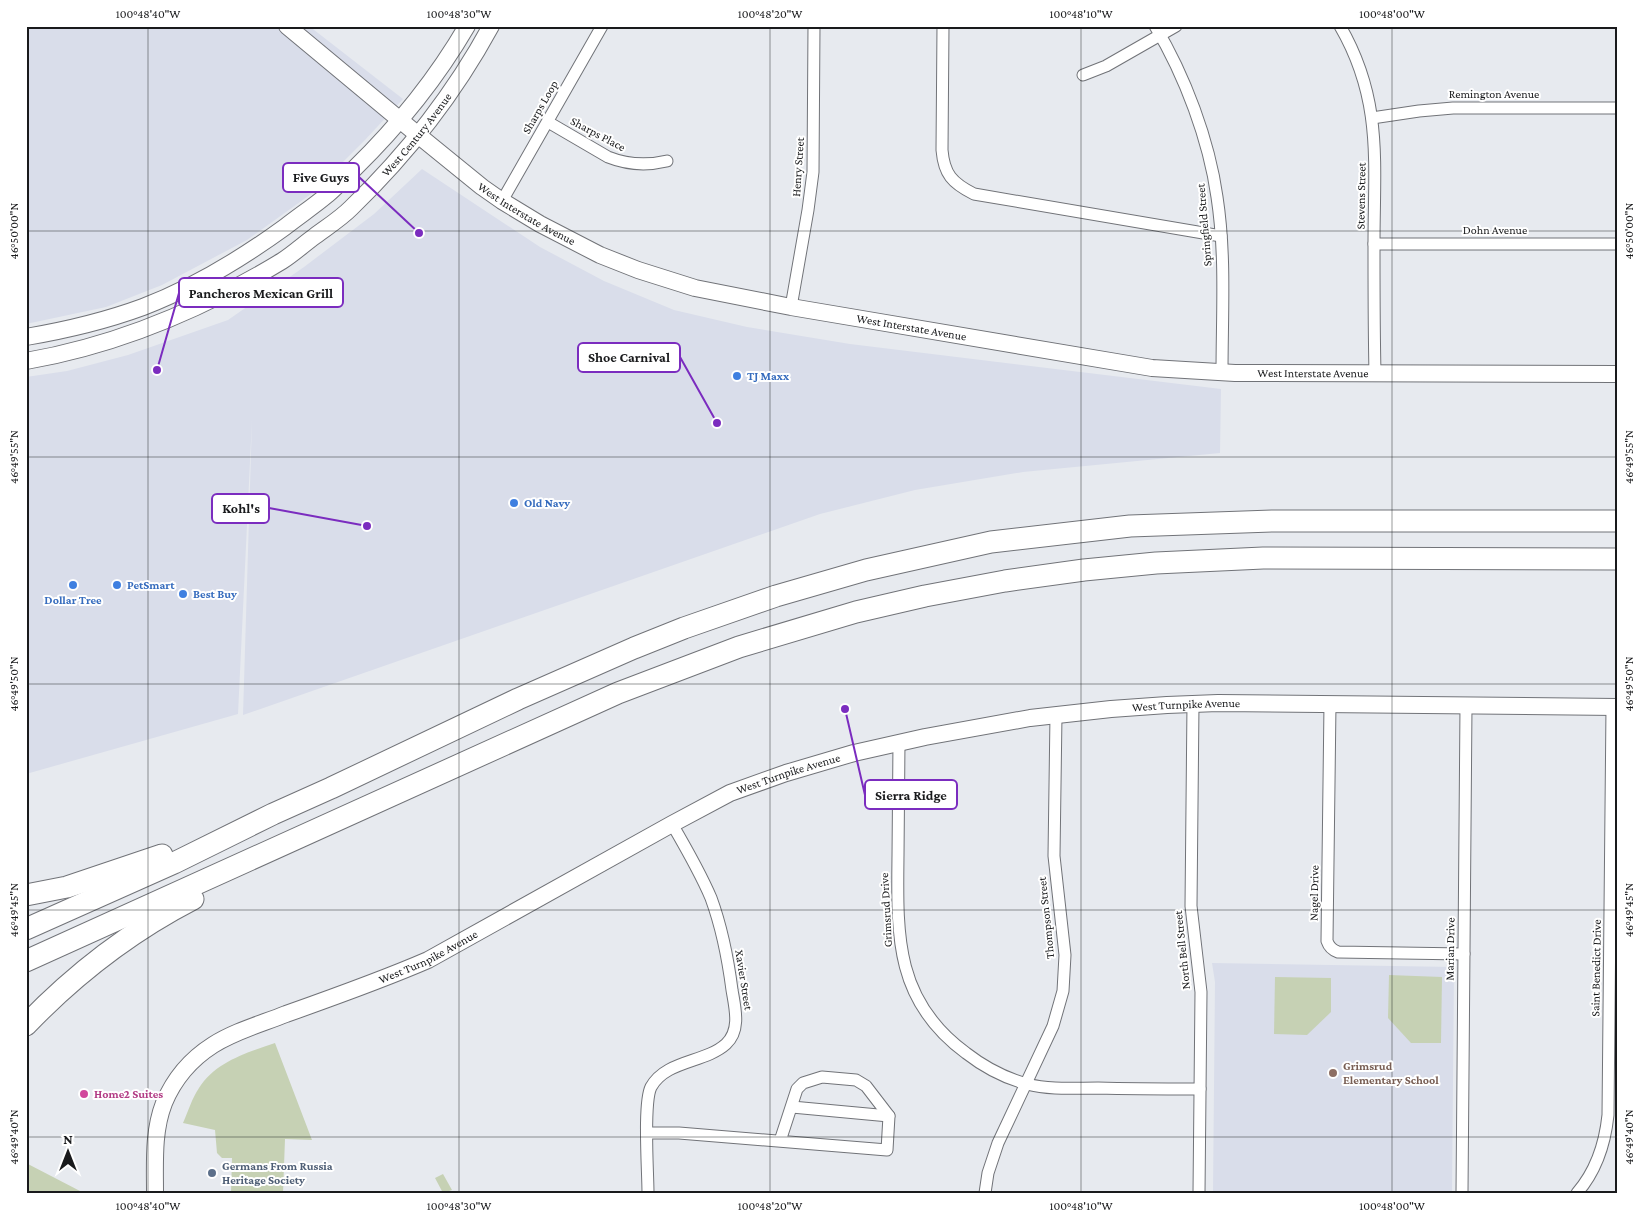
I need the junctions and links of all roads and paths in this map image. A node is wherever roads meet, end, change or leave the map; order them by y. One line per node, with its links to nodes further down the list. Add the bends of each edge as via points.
1 (287, 26): 13 (street, West Interstate Avenue)
2 (466, 26): 13 (street, West Century Avenue, via 437,74)
3 (491, 26): 15 (street, West Century Avenue, via 454,87)
4 (602, 26): 14 (street, Sharps Loop)
5 (814, 26): 21 (street, Henry Street, via 813,172)
6 (943, 26): 18 (street, via 942,156 947,172 962,188 974,194)
7 (1176, 26): 9 (street)
8 (1340, 26): 12 (street, Stevens Street, via 1360,70)
9 (1158, 31): 10 (street, via 1106,66); 18 (street, Springfield Street, via 1187,93 1205,143 1217,197)
10 (1084, 75)
11 (1617, 108): 12 (street, Remington Avenue, via 1452,108)
12 (1372, 118): 19 (street, Stevens Street)
13 (401, 121): 15 (street, West Interstate Avenue); 22 (street, West Century Avenue, via 327,195 223,269 166,298 127,313 73,329)
14 (548, 122): 16 (street, Sharps Place, via 617,161 644,165); 17 (street, Sharps Loop)
15 (418, 135): 17 (street, West Interstate Avenue); 23 (street, West Century Avenue, via 350,209 283,260 210,301 146,329 85,348)
16 (667, 161)
17 (502, 201): 21 (street, West Interstate Avenue, via 571,240 631,267 695,288)
18 (1221, 236): 24 (street, Springfield Street)
19 (1374, 244): 20 (street, Dohn Avenue); 25 (street, Stevens Street)
20 (1617, 244)
21 (791, 307): 24 (street, West Interstate Avenue, via 1152,368)
22 (26, 337)
23 (26, 361)
24 (1222, 373): 25 (street, West Interstate Avenue)
25 (1374, 374): 26 (street, West Interstate Avenue)
26 (1617, 374)
27 (1617, 521): 36 (highway, via 1272,521 1139,526 1050,534 946,552 866,570 776,596 659,638 518,699)
28 (1617, 558): 33 (highway, via 1226,559 1051,574 925,596 823,621 688,666)
29 (1193, 704): 30 (street, West Turnpike Avenue); 34 (street, West Turnpike Avenue); 45 (street, North Bell Street, via 1191,896 1201,982)
30 (1330, 704): 31 (street, West Turnpike Avenue); 40 (street, Nagel Drive, via 1329,946 1338,952)
31 (1466, 706): 32 (street, West Turnpike Avenue); 40 (street, Marian Drive)
32 (1614, 707): 44 (street, Saint Benedict Drive)
33 (572, 714): 41 (highway); 42 (highway, via 170,912 94,963)
34 (1056, 715): 35 (street, West Turnpike Avenue); 43 (street, Thompson Street, via 1054,856 1065,972 1055,1021)
35 (899, 742): 37 (street, West Turnpike Avenue, via 766,779 730,793); 43 (street, Grimsrud Drive, via 898,920 900,947 908,975 924,1009 950,1041 984,1066)
36 (273, 814): 38 (highway, via 68,887); 39 (highway)
37 (672, 824): 48 (street, Xavier Street, via 706,887 718,920 736,1020 732,1037 724,1046 672,1069 652,1085 648,1097); 50 (street, West Turnpike Avenue, via 428,960 238,1032 211,1046 178,1078 164,1102 156,1136)
38 (26, 895)
39 (26, 930)
40 (1464, 954): 54 (street, Marian Drive)
41 (26, 961)
42 (26, 1025)
43 (1026, 1084): 45 (street, Grimsrud Drive, via 1059,1088); 52 (street, Thompson Street, via 998,1142)
44 (1613, 1084): 55 (street, Saint Benedict Drive, via 1603,1146 1590,1176)
45 (1200, 1089): 53 (street, North Bell Street)
46 (792, 1107): 47 (street); 47 (street, via 797,1090 803,1084 822,1077 856,1080 866,1086); 49 (street)
47 (889, 1116): 49 (street, via 887,1150)
48 (647, 1132): 49 (street); 51 (street, Xavier Street)
49 (780, 1141)
50 (155, 1193)
51 (648, 1193)
52 (985, 1193)
53 (1199, 1193)
54 (1462, 1193)
55 (1577, 1193)

